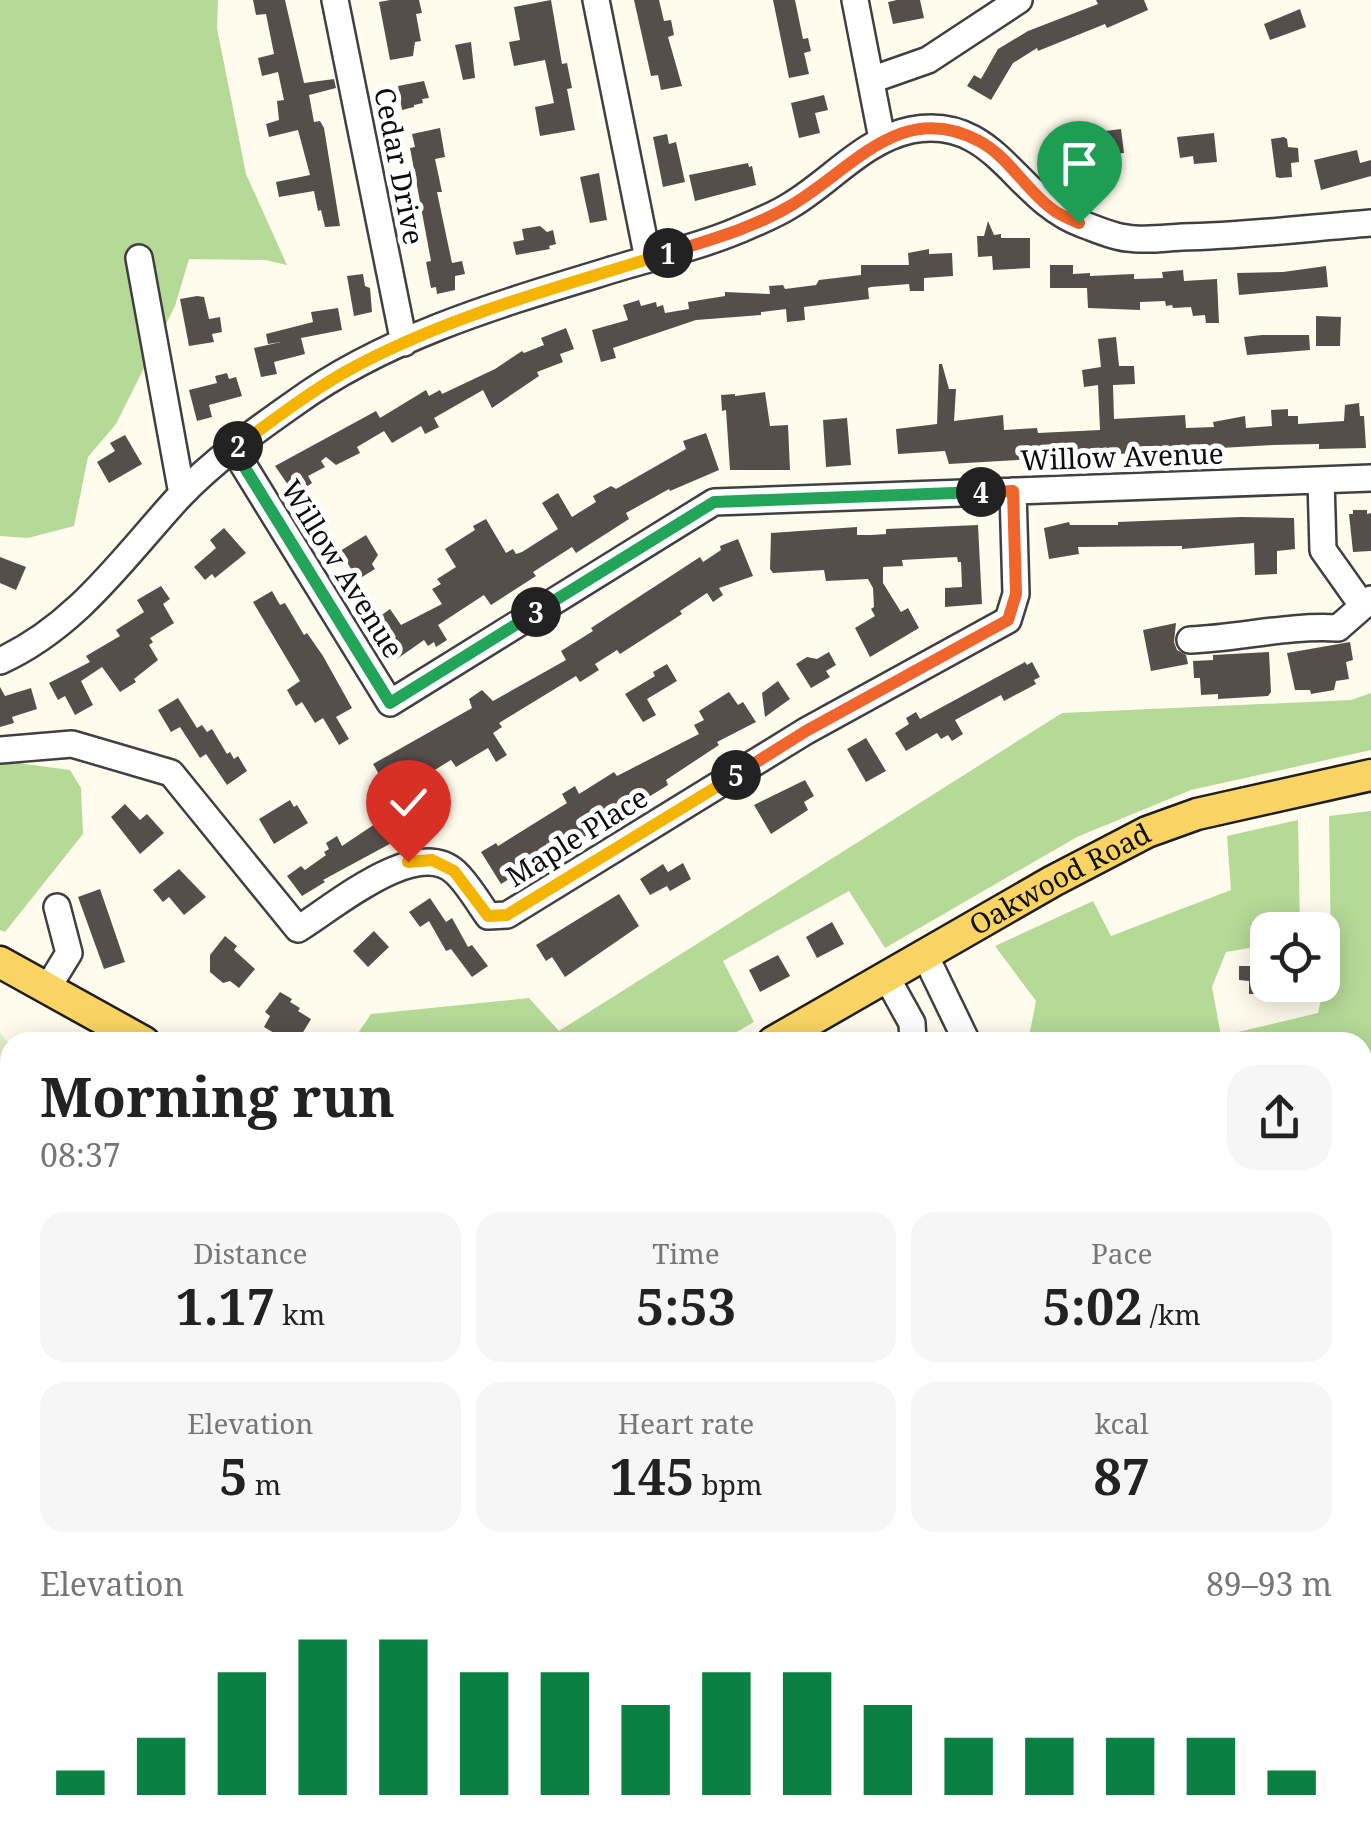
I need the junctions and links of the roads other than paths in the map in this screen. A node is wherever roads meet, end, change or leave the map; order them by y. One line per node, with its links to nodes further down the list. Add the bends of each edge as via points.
1 (334, 0): 10 (street, Cedar Drive)
2 (596, 0): 9 (street)
3 (855, 0): 5 (street)
4 (1019, 0): 5 (street, via 928,60)
5 (871, 80): 6 (street)
6 (882, 139): 7 (street, via 910,130 960,132 984,143 1052,210 1126,238); 9 (street, via 790,206)
7 (1371, 223)
8 (139, 258): 15 (street)
9 (648, 259): 10 (street, via 496,305)
10 (404, 344): 11 (street, via 297,401)
11 (234, 450): 14 (street, Willow Avenue, via 390,703 714,502); 15 (street)
12 (1371, 478): 13 (street, Willow Avenue)
13 (1321, 480): 14 (street, Willow Avenue); 16 (street, via 1324,550)
14 (1013, 491): 19 (street, Maple Place, via 1016,594 1008,620 806,731 507,915 488,916 454,871 432,860 408,862 298,929 171,773 72,744)
15 (182, 494): 18 (street, via 92,596)
16 (1367, 602): 17 (street, via 1338,628)
17 (1190, 640)
18 (0, 661)
19 (0, 750)
20 (1371, 775): 22 (main road, Oakwood Road, via 1197,814 1147,832)
21 (57, 907): 25 (street, via 69,953)
22 (924, 955): 24 (main road, Oakwood Road); 29 (street)
23 (0, 962): 25 (main road)
24 (887, 978): 27 (main road, Oakwood Road); 28 (street)
25 (47, 989): 26 (main road)
26 (126, 1032)
27 (791, 1032)
28 (912, 1032)
29 (962, 1032)

